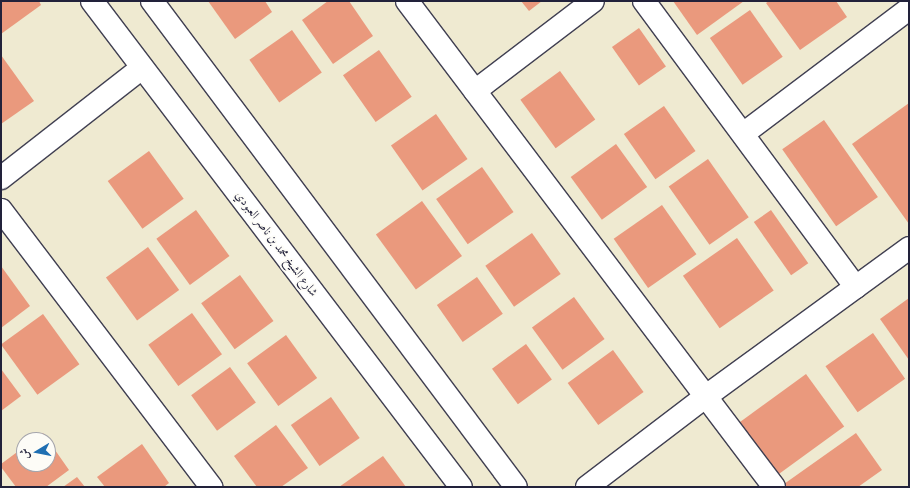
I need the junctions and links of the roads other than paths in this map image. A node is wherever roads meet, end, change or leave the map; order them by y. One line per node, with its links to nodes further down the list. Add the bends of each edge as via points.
1 (92, 1): 8 (street, شارع الشيخ محمد بن ناصر العبودي)
2 (152, 1): 18 (street)
3 (407, 1): 9 (street)
4 (593, 1): 9 (street)
5 (644, 1): 10 (street)
6 (904, 1): 7 (street)
7 (909, 9): 10 (street)
8 (142, 68): 11 (street); 17 (street, شارع الشيخ محمد بن ناصر العبودي)
9 (475, 91): 15 (street)
10 (743, 134): 14 (street)
11 (1, 178)
12 (1, 210): 16 (street)
13 (909, 248): 14 (street)
14 (856, 287): 15 (street)
15 (706, 397): 19 (street); 20 (street)
16 (211, 487)
17 (461, 487)
18 (516, 487)
19 (587, 487)
20 (774, 487)

